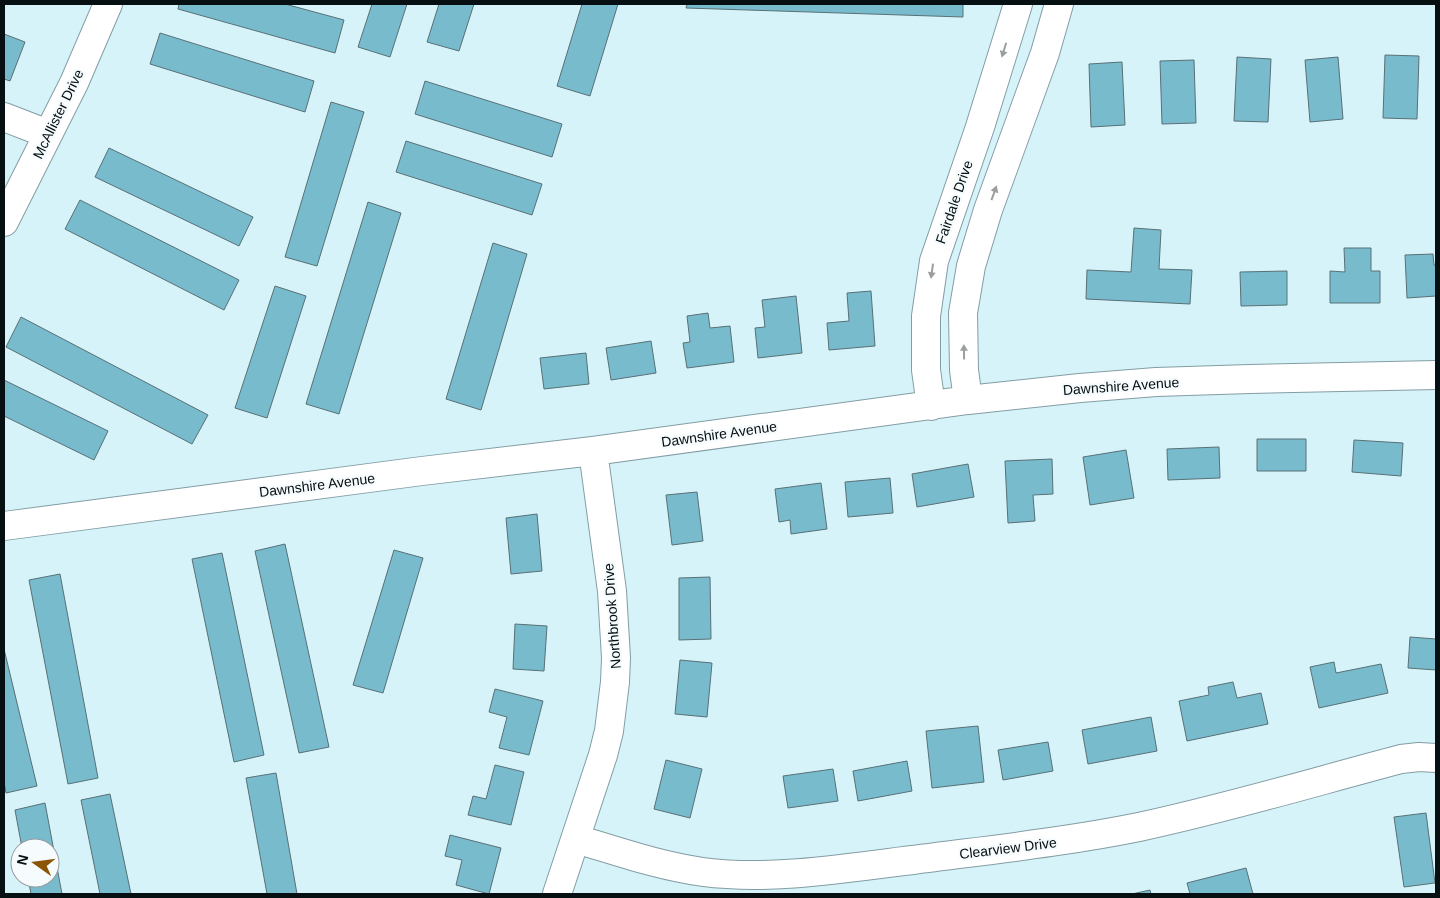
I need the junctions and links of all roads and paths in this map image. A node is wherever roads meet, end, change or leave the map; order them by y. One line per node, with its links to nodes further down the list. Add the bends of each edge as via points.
1 (108, 4): 6 (street, McAllister Drive)
2 (1018, 4): 5 (street, Fairdale Drive, one-way to 5)
3 (1059, 4): 7 (street)
4 (4, 117): 6 (street)
5 (980, 127): 7 (street); 11 (street, Fairdale Drive, one-way to 11, via 934,261 926,316)
6 (48, 134): 8 (street, McAllister Drive)
7 (1014, 138): 10 (street, one-way to 7, via 963,312 971,266)
8 (4, 222)
9 (1436, 375): 10 (street, Dawnshire Avenue, via 1156,382)
10 (968, 400): 11 (street, Dawnshire Avenue)
11 (930, 406): 12 (street, Dawnshire Avenue)
12 (593, 451): 13 (street, Dawnshire Avenue); 15 (street, Northbrook Drive, via 612,591 615,682 609,731)
13 (4, 526)
14 (1436, 758): 15 (street, Clearview Drive, via 1401,759 1207,811 1062,841 815,872 752,876 702,872)
15 (576, 839): 16 (street, Northbrook Drive)
16 (557, 894)

